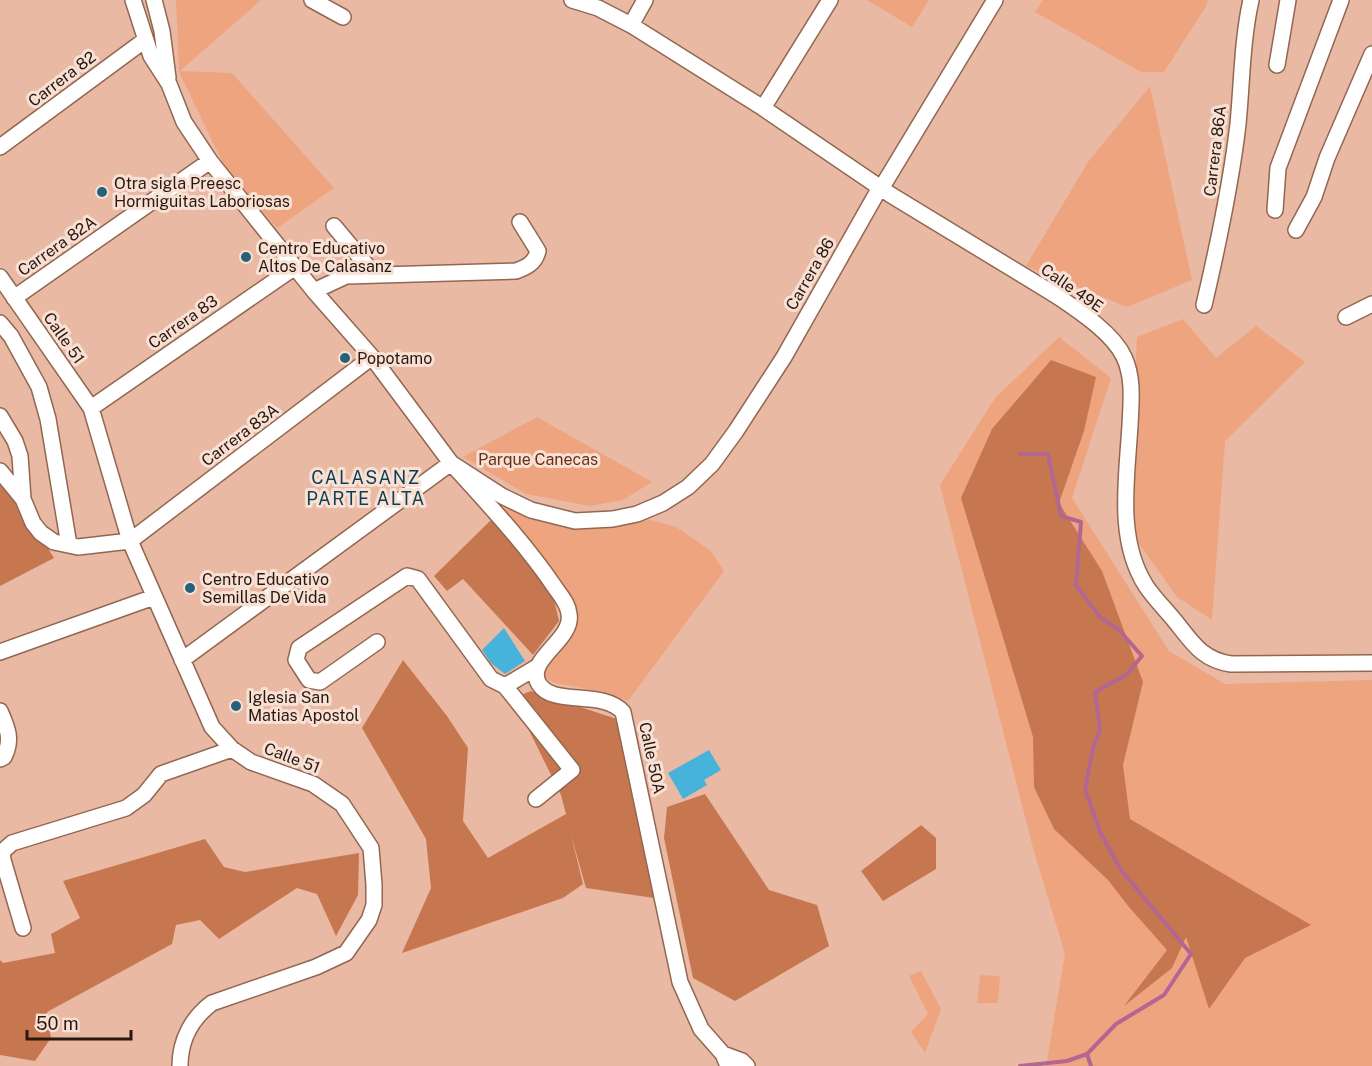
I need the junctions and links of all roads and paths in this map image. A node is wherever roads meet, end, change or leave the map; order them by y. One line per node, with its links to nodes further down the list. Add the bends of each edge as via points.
1 (133, 0): 13 (street)
2 (154, 0): 16 (street)
3 (312, 0): 11 (street)
4 (572, 0): 12 (street, Calle 49E)
5 (645, 0): 12 (street)
6 (830, 0): 17 (street)
7 (995, 0): 20 (street, Carrera 86)
8 (1251, 0): 31 (street, Carrera 86A, via 1224,220)
9 (1288, 0): 15 (street)
10 (1341, 0): 21 (street, via 1278,168)
11 (343, 17)
12 (631, 25): 17 (street, Calle 49E)
13 (145, 40): 16 (street); 18 (street, Carrera 82)
14 (1372, 54): 24 (street, via 1314,197)
15 (1277, 65)
16 (169, 84): 19 (street, via 184,122)
17 (763, 108): 20 (street, Calle 49E)
18 (0, 147)
19 (210, 162): 25 (street); 29 (street, Carrera 82A)
20 (882, 188): 37 (street, Carrera 86, via 784,357 736,431 712,465 688,487 637,514 575,521 531,510); 46 (street, Calle 49E, via 1057,296 1094,323 1123,355 1130,380 1126,517 1133,557 1146,586 1209,659 1231,664)
21 (1275, 210)
22 (520, 222): 26 (street, via 538,251 528,267 516,272)
23 (334, 226): 26 (street)
24 (1296, 230)
25 (296, 267): 28 (street); 35 (street, Carrera 83)
26 (374, 274): 28 (street, via 346,276)
27 (0, 276): 29 (street, Calle 51)
28 (314, 291): 34 (street)
29 (14, 298): 35 (street, Calle 51)
30 (1372, 304): 32 (street)
31 (1203, 305)
32 (1346, 317)
33 (0, 323): 41 (street, via 39,387)
34 (372, 357): 37 (street); 40 (street, Carrera 83A)
35 (91, 408): 40 (street, Calle 51)
36 (0, 416): 39 (street, via 20,456)
37 (451, 464): 45 (street); 47 (street, via 535,558 568,607 568,627)
38 (2, 471): 39 (street)
39 (23, 499): 41 (street, via 41,533 54,542)
40 (130, 541): 41 (street); 42 (street, Calle 51)
41 (69, 545)
42 (154, 597): 44 (street); 45 (street, Calle 51)
43 (377, 642): 48 (street, via 320,682 309,680 296,660 299,648 401,578 412,577 418,579 491,679)
44 (0, 652)
45 (182, 660): 50 (street, Calle 51, via 212,727)
46 (1372, 663)
47 (537, 667): 48 (street); 54 (street, Calle 50A, via 539,686 554,695 606,701 623,712 680,982 701,1029)
48 (505, 686): 52 (street, via 572,770)
49 (0, 711): 51 (street, via 10,742)
50 (232, 749): 53 (street, via 161,774 144,795 126,808 12,843 2,852 3,860); 55 (street, Calle 51, via 251,762 313,784 342,804 371,848 374,905 369,920 346,953 213,1003 201,1012 189,1026)
51 (0, 759)
52 (536, 800)
53 (23, 928)
54 (725, 1060): 56 (street, Calle 50A, via 742,1061)
55 (180, 1066)
56 (747, 1066)

